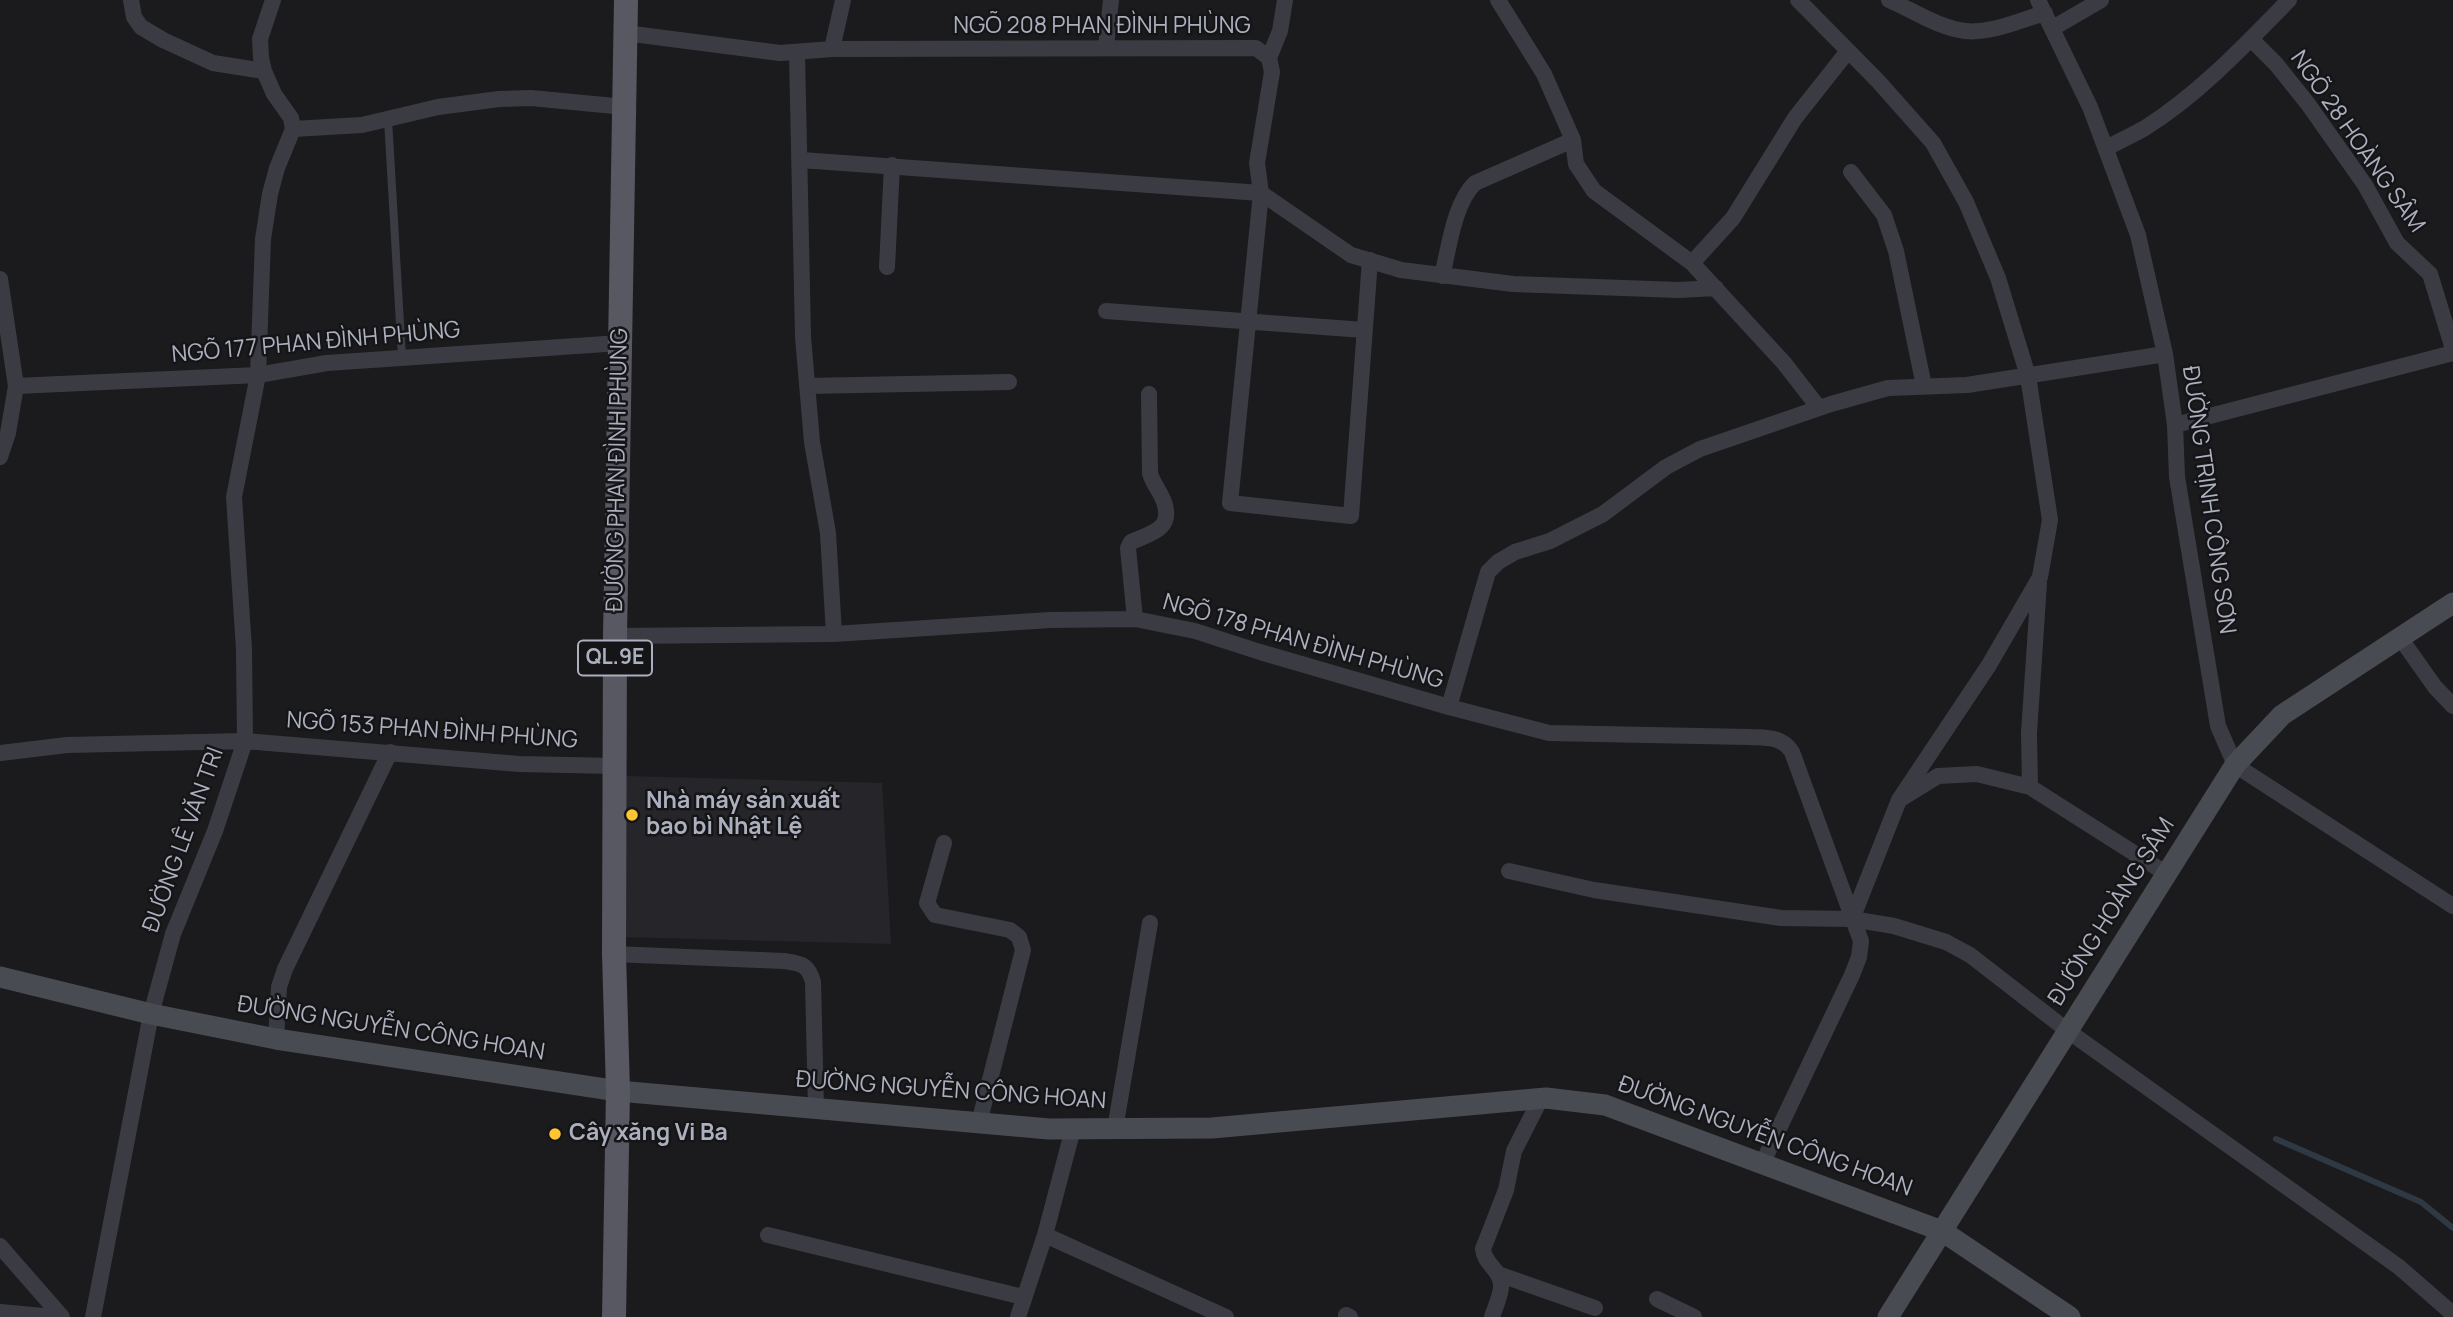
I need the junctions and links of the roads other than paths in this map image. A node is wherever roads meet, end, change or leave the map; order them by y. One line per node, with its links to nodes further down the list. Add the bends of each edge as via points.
1 (131, 0): 21 (street, via 141,27 163,40 213,63)
2 (274, 0): 21 (street, via 260,39)
3 (626, 0): 14 (main road, ĐƯỜNG PHAN ĐÌNH PHÙNG / QL.9E)
4 (843, 0): 17 (street)
5 (1111, 0): 16 (street)
6 (1285, 0): 20 (street)
7 (1498, 0): 25 (street, via 1544,74)
8 (1798, 0): 18 (street)
9 (1889, 0): 12 (street, via 1967,31 2002,26)
10 (2101, 0): 13 (street)
11 (2289, 0): 15 (street)
12 (2042, 6): 13 (street, ĐƯỜNG TRỊNH CÔNG SƠN)
13 (2053, 28): 26 (street, ĐƯỜNG TRỊNH CÔNG SƠN)
14 (625, 33): 19 (street, NGÕ 208 PHAN ĐÌNH PHÙNG); 22 (main road, ĐƯỜNG PHAN ĐÌNH PHÙNG / QL.9E)
15 (2251, 39): 26 (street, via 2146,128); 41 (street, NGÕ 28 HOÀNG SÂM, via 2308,104 2365,185 2396,243 2430,274)
16 (1106, 47): 17 (street, NGÕ 208 PHAN ĐÌNH PHÙNG); 20 (street, NGÕ 208 PHAN ĐÌNH PHÙNG, via 1256,48)
17 (832, 48): 19 (street, NGÕ 208 PHAN ĐÌNH PHÙNG)
18 (1848, 51): 32 (street, via 1795,118 1733,218); 45 (street, via 1933,143 1966,202 1998,278)
19 (797, 53): 27 (street)
20 (1269, 58): 30 (street, NGÕ 208 PHAN ĐÌNH PHÙNG, via 1272,72 1257,163)
21 (264, 71): 24 (street)
22 (625, 107): 23 (street, via 499,99); 40 (main road, ĐƯỜNG PHAN ĐÌNH PHÙNG / QL.9E)
23 (388, 119): 24 (street); 43 (lane)
24 (293, 129): 44 (street, ĐƯỜNG LÊ VĂN TRI, via 277,167 263,239)
25 (1573, 141): 32 (street, via 1576,164 1594,191); 34 (street, via 1475,183 1467,191)
26 (2107, 148): 42 (street, ĐƯỜNG TRỊNH CÔNG SƠN, via 2138,235)
27 (801, 160): 28 (street); 47 (street)
28 (892, 165): 30 (street); 33 (street)
29 (1851, 172): 48 (street, via 1884,215)
30 (1261, 193): 31 (street, via 1351,255); 38 (street, NGÕ 208 PHAN ĐÌNH PHÙNG)
31 (1370, 260): 34 (street); 39 (street)
32 (1692, 263): 36 (street)
33 (887, 267)
34 (1442, 276): 36 (street, via 1513,284)
35 (0, 279): 49 (street)
36 (1716, 288): 51 (street)
37 (1106, 311): 38 (street)
38 (1249, 320): 39 (street); 39 (street, NGÕ 208 PHAN ĐÌNH PHÙNG, via 1230,503 1351,516)
39 (1364, 330)
40 (620, 343): 43 (street, NGÕ 177 PHAN ĐÌNH PHÙNG); 58 (main road, ĐƯỜNG PHAN ĐÌNH PHÙNG / QL.9E)
41 (2453, 351): 52 (street)
42 (2165, 354): 45 (street, NGÕ 178 PHAN ĐÌNH PHÙNG); 52 (street, ĐƯỜNG TRỊNH CÔNG SƠN)
43 (402, 358): 44 (street, NGÕ 177 PHAN ĐÌNH PHÙNG, via 327,363)
44 (258, 375): 49 (street, NGÕ 177 PHAN ĐÌNH PHÙNG); 62 (street, ĐƯỜNG LÊ VĂN TRI, via 234,497)
45 (2028, 376): 48 (street, NGÕ 178 PHAN ĐÌNH PHÙNG); 54 (street, via 2050,520)
46 (1009, 382): 47 (street)
47 (807, 386): 57 (street, via 811,443 828,533)
48 (1924, 386): 51 (street, NGÕ 178 PHAN ĐÌNH PHÙNG, via 1888,388)
49 (16, 387): 53 (street)
50 (1149, 394): 56 (street, via 1150,473 1166,506 1165,524 1128,548)
51 (1819, 408): 61 (street, NGÕ 178 PHAN ĐÌNH PHÙNG, via 1700,449 1666,467 1603,514 1498,562 1488,572)
52 (2175, 425): 65 (street, ĐƯỜNG TRỊNH CÔNG SƠN, via 2177,477 2218,726)
53 (0, 457)
54 (2039, 577): 67 (street); 68 (street, via 1989,665)
55 (2453, 603): 59 (main road, ĐƯỜNG HOÀNG SÂM)
56 (1135, 619): 57 (street, NGÕ 178 PHAN ĐÌNH PHÙNG); 61 (street, NGÕ 178 PHAN ĐÌNH PHÙNG, via 1195,631)
57 (834, 634): 58 (street, NGÕ 178 PHAN ĐÌNH PHÙNG)
58 (615, 636): 66 (main road, ĐƯỜNG PHAN ĐÌNH PHÙNG / QL.9E)
59 (2401, 639): 60 (street); 65 (main road, ĐƯỜNG HOÀNG SÂM, via 2282,715)
60 (2453, 706)
61 (1449, 707): 73 (street, via 1549,733 1749,737 1786,743)
62 (245, 741): 63 (street, NGÕ 153 PHAN ĐÌNH PHÙNG); 64 (street, NGÕ 153 PHAN ĐÌNH PHÙNG, via 67,745); 77 (street, ĐƯỜNG LÊ VĂN TRI, via 173,934)
63 (390, 752): 66 (street, NGÕ 153 PHAN ĐÌNH PHÙNG, via 519,764); 79 (street, via 285,969 279,988)
64 (0, 753)
65 (2235, 765): 71 (main road, ĐƯỜNG HOÀNG SÂM); 72 (street)
66 (615, 766): 75 (main road, ĐƯỜNG PHAN ĐÌNH PHÙNG / QL.9E)
67 (2030, 787): 68 (street, via 1977,774 1938,776); 71 (street)
68 (1899, 800): 73 (street)
69 (944, 843): 83 (street, via 927,903 930,910 935,915 1010,930 1019,937 1023,950)
70 (1509, 871): 73 (street, via 1594,890 1770,917)
71 (2166, 874): 78 (main road, ĐƯỜNG HOÀNG SÂM)
72 (2453, 906)
73 (1852, 919): 78 (street, via 1946,942 1970,955); 86 (street, via 1861,941 1859,957)
74 (1150, 923): 85 (street)
75 (614, 954): 80 (main road, ĐƯỜNG PHAN ĐÌNH PHÙNG / QL.9E); 82 (street, via 802,964 813,982)
76 (0, 977): 77 (main road, ĐƯỜNG NGUYỄN CÔNG HOAN)
77 (152, 1014): 79 (main road, ĐƯỜNG NGUYỄN CÔNG HOAN); 99 (street, ĐƯỜNG LÊ VĂN TRI)
78 (2068, 1031): 87 (main road, ĐƯỜNG HOÀNG SÂM); 96 (street, via 2399,1267)
79 (276, 1039): 80 (main road, ĐƯỜNG NGUYỄN CÔNG HOAN)
80 (618, 1091): 82 (main road, ĐƯỜNG NGUYỄN CÔNG HOAN); 100 (main road, ĐƯỜNG PHAN ĐÌNH PHÙNG / QL.9E)
81 (1541, 1098): 85 (main road, ĐƯỜNG NGUYỄN CÔNG HOAN, via 1212,1128); 86 (main road, ĐƯỜNG NGUYỄN CÔNG HOAN, via 1605,1105); 91 (street, via 1514,1151 1506,1190 1483,1249 1486,1262)
82 (816, 1109): 83 (main road, ĐƯỜNG NGUYỄN CÔNG HOAN)
83 (979, 1123): 84 (main road, ĐƯỜNG NGUYỄN CÔNG HOAN)
84 (1073, 1129): 85 (main road, ĐƯỜNG NGUYỄN CÔNG HOAN); 89 (street)
85 (1115, 1129)
86 (1762, 1164): 87 (main road, ĐƯỜNG NGUYỄN CÔNG HOAN)
87 (1942, 1231): 105 (main road, ĐƯỜNG HOÀNG SÂM); 106 (main road, ĐƯỜNG NGUYỄN CÔNG HOAN)
88 (768, 1235): 92 (street)
89 (1045, 1235): 92 (street); 102 (street)
90 (0, 1246): 98 (street)
91 (1498, 1275): 94 (street); 103 (street, via 1502,1287)
92 (1023, 1297): 101 (street)
93 (1657, 1298): 104 (street)
94 (1595, 1308)
95 (0, 1312): 97 (street)
96 (2453, 1314)
97 (54, 1317)
98 (62, 1317)
99 (93, 1317)
100 (614, 1317)
101 (1018, 1317)
102 (1226, 1317)
103 (1492, 1317)
104 (1694, 1317)
105 (1888, 1317)
106 (2070, 1317)

